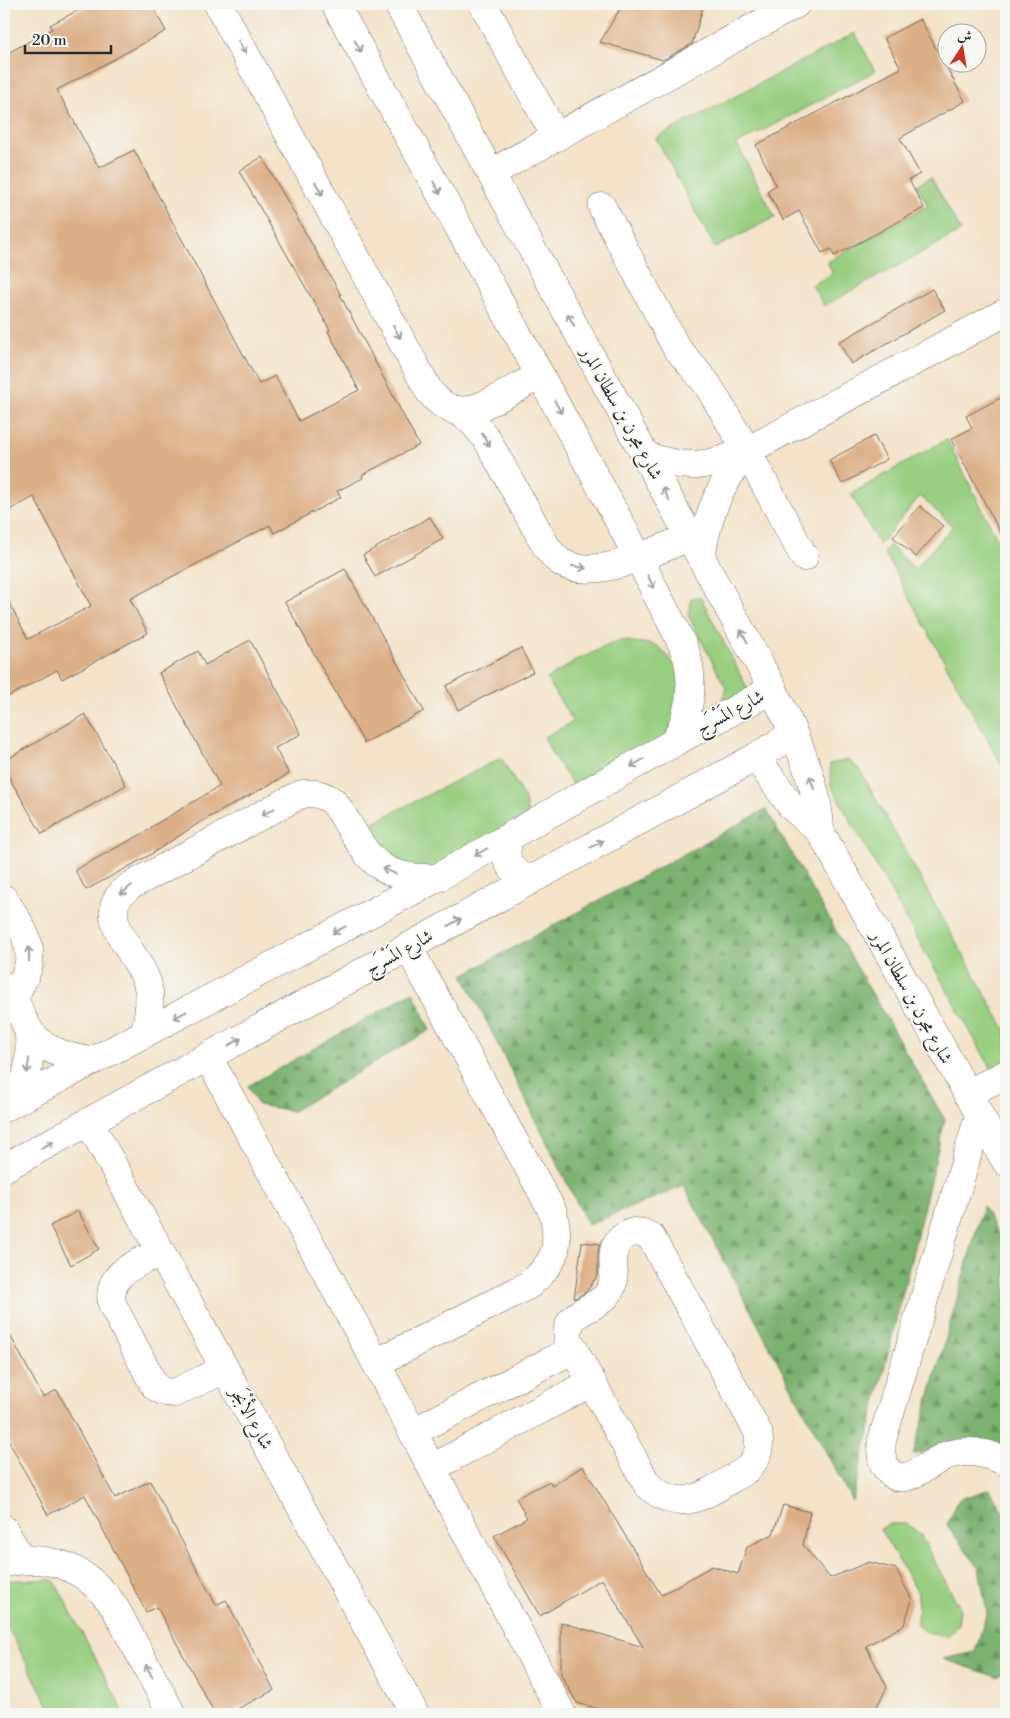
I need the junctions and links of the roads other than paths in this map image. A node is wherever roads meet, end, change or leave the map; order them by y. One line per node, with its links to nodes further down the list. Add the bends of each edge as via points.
1 (218, 4): 11 (street, one-way to 11, via 429,391 442,405)
2 (335, 4): 10 (street, one-way to 10)
3 (398, 4): 7 (street, شارع مجرن بن سلطان المرر)
4 (483, 4): 6 (street)
5 (796, 4): 6 (street)
6 (556, 137): 7 (street)
7 (491, 173): 13 (street, شارع مجرن بن سلطان المرر, one-way to 7)
8 (602, 207): 12 (street, via 676,347 707,384)
9 (1006, 312): 12 (street)
10 (540, 375): 11 (street, via 480,408); 16 (street, one-way to 16)
11 (451, 409): 16 (street, one-way to 16, via 471,420 486,438 546,546 561,562 589,569)
12 (748, 451): 13 (street, via 728,459 687,466); 14 (street, via 720,490 707,527); 15 (street)
13 (646, 456): 14 (street, شارع مجرن بن سلطان المرر, one-way to 13)
14 (695, 548): 16 (street); 17 (street, شارع مجرن بن سلطان المرر, one-way to 14)
15 (804, 557)
16 (639, 558): 19 (street, one-way to 19, via 687,657 691,692 683,726)
17 (772, 689): 18 (street, شارع مجرن بن سلطان المرر); 19 (street, شارع المَسْرَج)
18 (793, 734): 20 (street, شارع المَسْرَج); 21 (street, شارع مجرن بن سلطان المرر, one-way to 18, via 815,788)
19 (675, 742): 22 (street, شارع المَسْرَج, one-way to 22)
20 (756, 757): 21 (street, شارع مجرن بن سلطان المرر, via 792,807); 24 (street, شارع المَسْرَج, one-way to 20)
21 (820, 831): 34 (street, شارع مجرن بن سلطان المرر)
22 (511, 835): 23 (street, شارع المَسْرَج, one-way to 23); 24 (street, via 506,846 511,868)
23 (436, 878): 29 (street, شارع المَسْرَج, one-way to 29); 29 (street, one-way to 29, via 419,879 384,870 370,859 334,802 318,793 299,795 123,890 117,898 114,918 146,978 149,992)
24 (531, 880): 26 (street, شارع المَسْرَج, one-way to 24)
25 (4, 899): 27 (street, one-way to 25, via 28,967 30,956 24,933)
26 (408, 947): 30 (street, شارع المَسْرَج, one-way to 26); 40 (street, via 553,1212 557,1232 555,1253 544,1271 529,1285)
27 (8, 992): 28 (street)
28 (28, 1028): 31 (street, via 40,1042 56,1052 73,1059); 33 (street, one-way to 33, via 29,1066 25,1084)
29 (144, 1034): 31 (street, شارع المَسْرَج)
30 (208, 1056): 35 (street, شارع المَسْرَج); 40 (street)
31 (92, 1061): 33 (street, شارع المَسْرَج)
32 (1006, 1074): 34 (street)
33 (10, 1105)
34 (973, 1105): 36 (street, شارع مجرن بن سلطان المرر); 44 (street, via 880,1451 888,1472 898,1477 909,1477 932,1461 966,1451 983,1453)
35 (89, 1122): 37 (street, شارع المَسْرَج, one-way to 35); 38 (street, شارع الأبْجَر)
36 (1006, 1162)
37 (4, 1168)
38 (160, 1252): 41 (street, شارع الأبْجَر); 41 (street, via 119,1275 110,1296 154,1385 166,1393 174,1393)
39 (574, 1349): 42 (street); 42 (street, via 568,1339 568,1327 575,1316 598,1302 610,1289 614,1281 612,1253 619,1239 634,1232 651,1237 758,1432 756,1458 746,1470 692,1500 666,1498 647,1484); 43 (street)
40 (376, 1363): 43 (street)
41 (225, 1369): 49 (street, شارع الأبْجَر)
42 (592, 1382): 45 (street)
43 (413, 1432): 45 (street)
44 (1004, 1464)
45 (432, 1468): 50 (street)
46 (4, 1529): 47 (street)
47 (12, 1562): 48 (street, one-way to 47, via 114,1606 102,1590 87,1576 49,1560)
48 (172, 1714)
49 (414, 1714)
50 (562, 1714)

